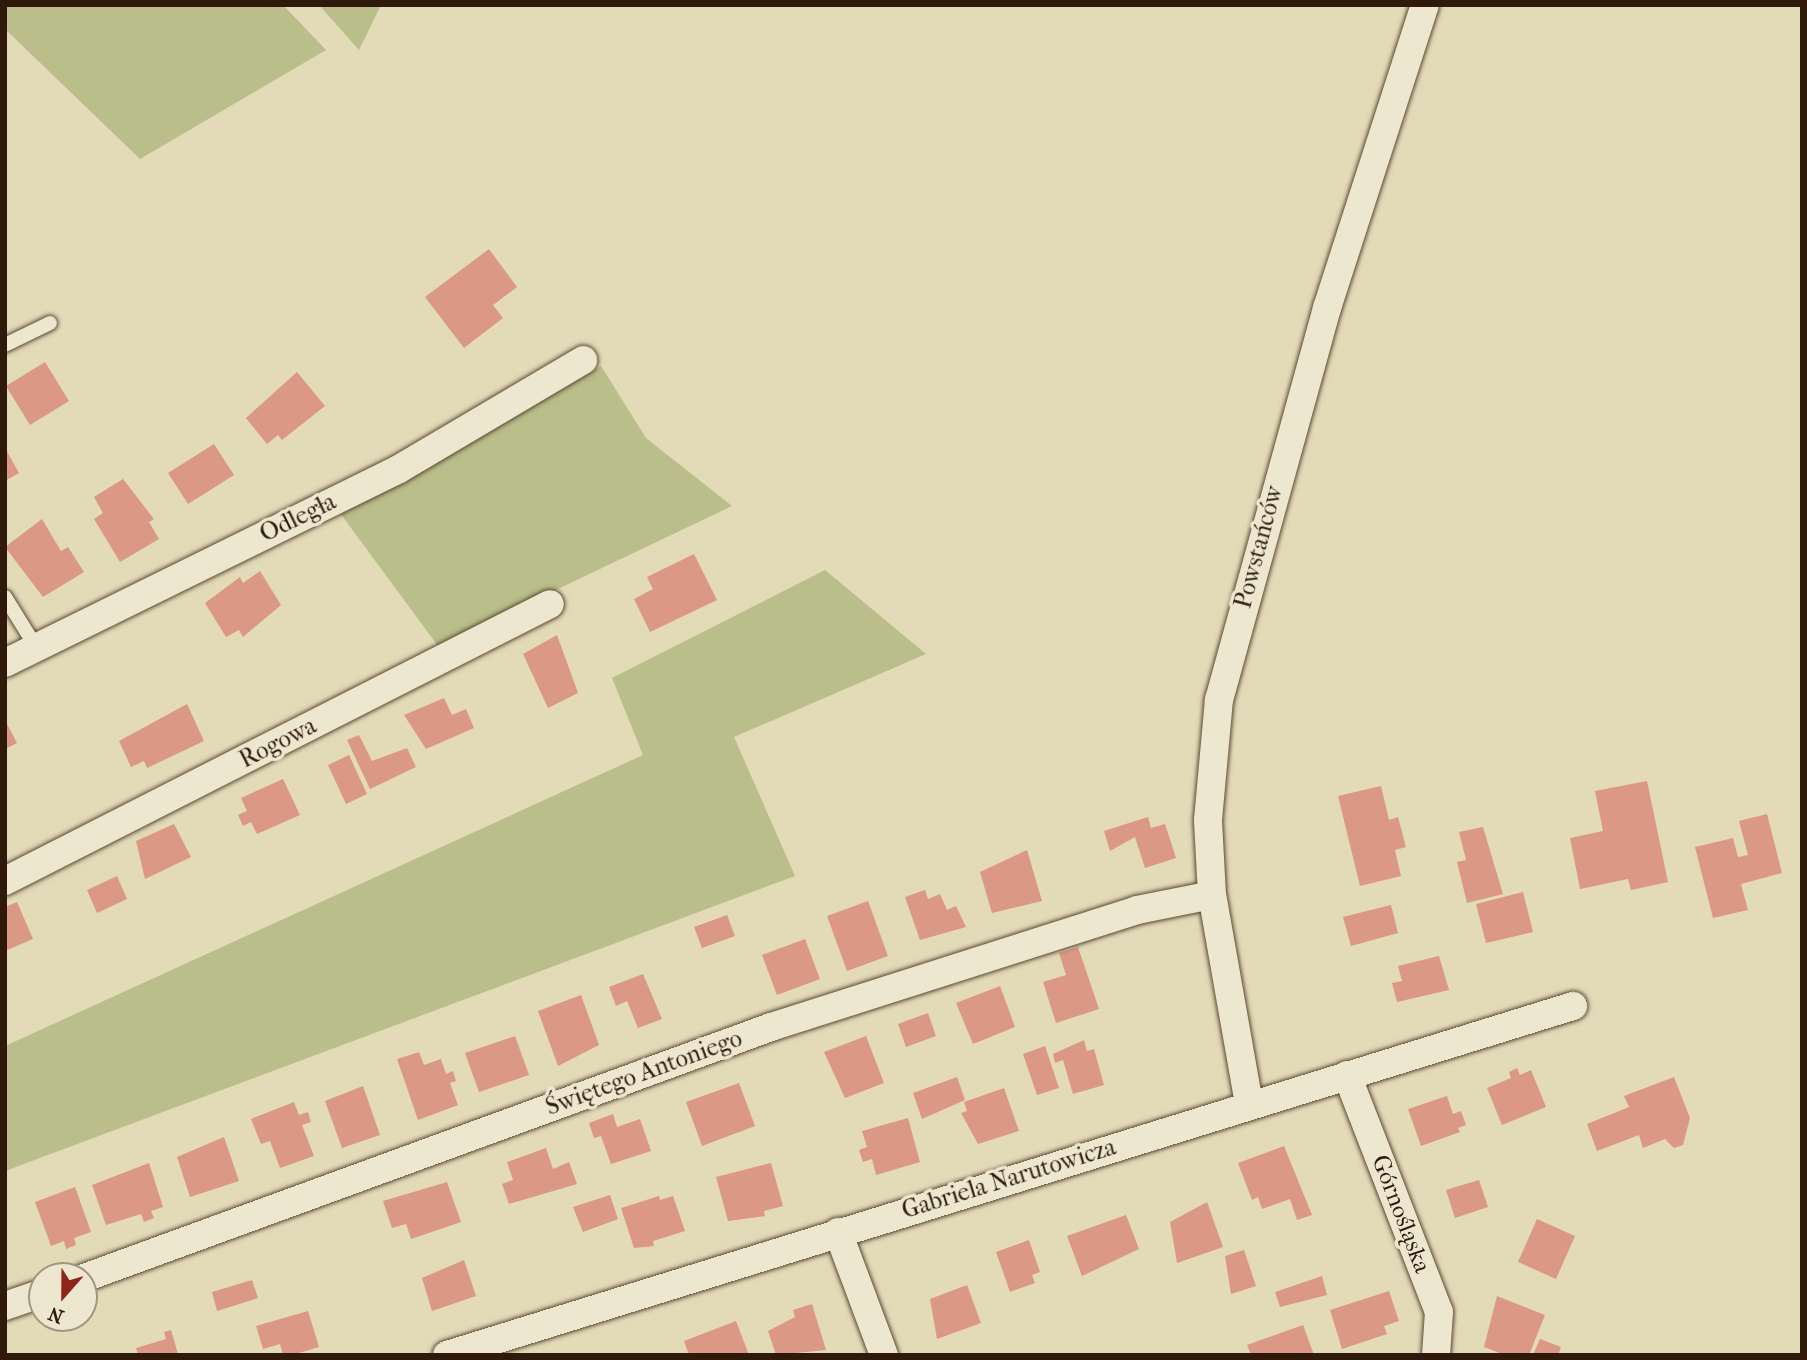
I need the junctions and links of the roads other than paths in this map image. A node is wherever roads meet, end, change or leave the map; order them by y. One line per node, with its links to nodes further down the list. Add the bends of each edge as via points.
1 (1425, 5): 10 (street, Powstańców, via 1327,308 1219,700 1208,820)
2 (50, 323): 3 (lane)
3 (5, 345)
4 (583, 360): 7 (street, Odległa, via 399,469)
5 (5, 597): 7 (lane)
6 (550, 604): 9 (street, Rogowa)
7 (36, 647): 8 (street, Odległa)
8 (5, 663)
9 (5, 881)
10 (1212, 895): 13 (street, Powstańców); 15 (street, Świętego Antoniego, via 1137,910 771,1027)
11 (1573, 1006): 12 (street, Gabriela Narutowicza)
12 (1347, 1075): 13 (street, Gabriela Narutowicza); 20 (street, Górnośląska, via 1439,1312)
13 (1249, 1104): 14 (street, Gabriela Narutowicza)
14 (838, 1232): 18 (street, Gabriela Narutowicza); 19 (street)
15 (98, 1273)
16 (28, 1298): 17 (street)
17 (5, 1306)
18 (447, 1355)
19 (884, 1355)
20 (1436, 1355)

